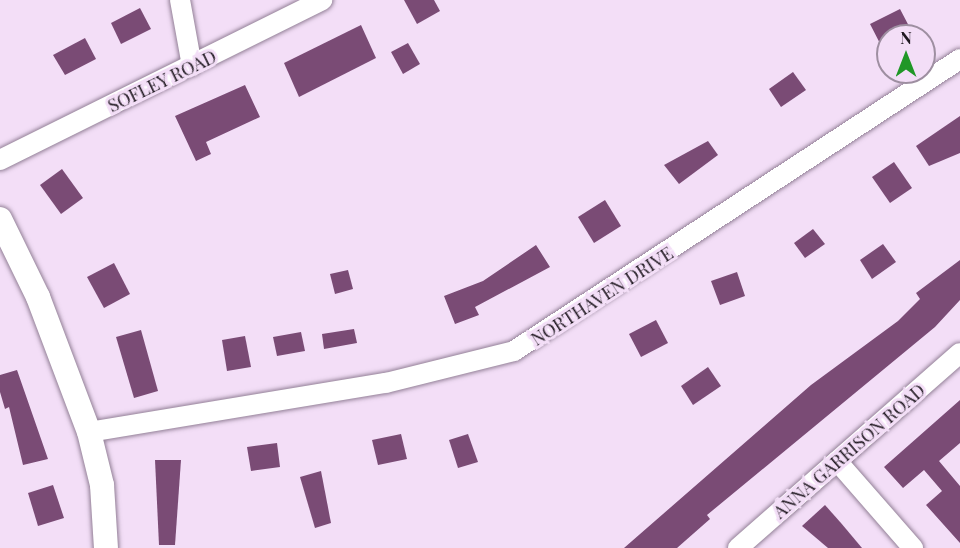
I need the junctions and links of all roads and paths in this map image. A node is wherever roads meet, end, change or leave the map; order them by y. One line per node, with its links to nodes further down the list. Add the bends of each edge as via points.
1 (180, 0): 4 (street)
2 (323, 0): 4 (street, SOFLEY ROAD)
3 (960, 59): 8 (street, NORTHAVEN DRIVE, via 514,351 386,383)
4 (192, 66): 5 (street, SOFLEY ROAD)
5 (0, 160)
6 (0, 219): 8 (street, via 38,297)
7 (960, 353): 9 (street, ANNA GARRISON ROAD)
8 (89, 432): 10 (street, via 102,485)
9 (837, 461): 11 (street, ANNA GARRISON ROAD); 12 (street)
10 (106, 548)
11 (738, 548)
12 (913, 548)

